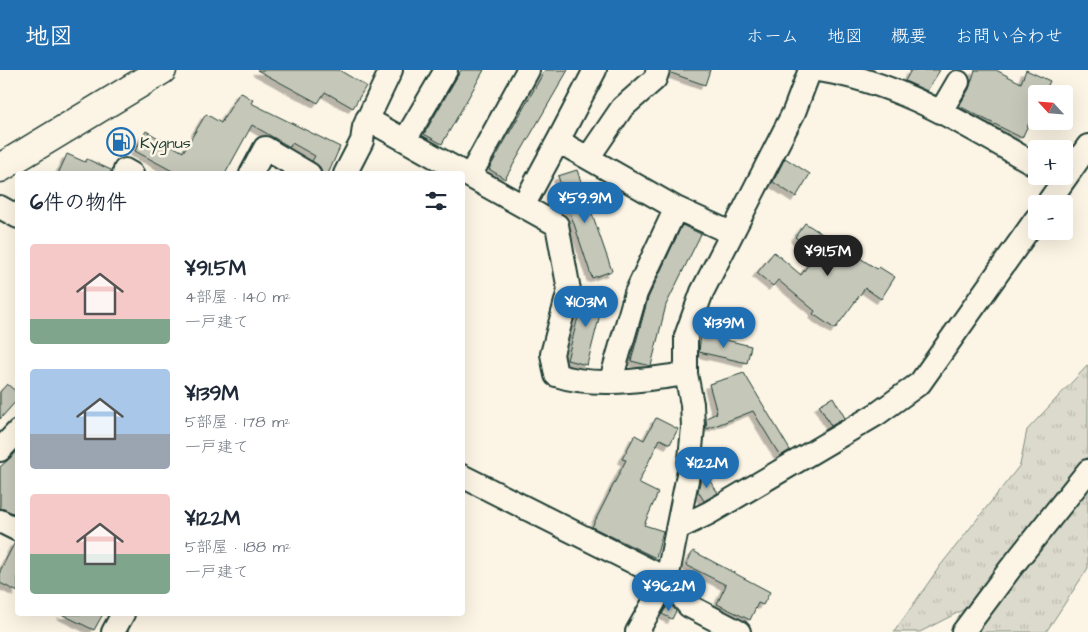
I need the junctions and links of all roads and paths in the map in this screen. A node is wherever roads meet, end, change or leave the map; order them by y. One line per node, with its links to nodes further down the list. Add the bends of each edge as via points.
1 (162, 70): 19 (main road)
2 (391, 70): 12 (street)
3 (446, 70): 13 (street)
4 (528, 70): 25 (street)
5 (595, 70): 14 (street)
6 (658, 70): 16 (street, via 656,79 622,108)
7 (810, 70): 31 (street, via 794,112)
8 (818, 70): 9 (street)
9 (895, 79): 11 (street)
10 (958, 82): 11 (street)
11 (940, 111): 17 (street)
12 (367, 119): 13 (street); 22 (street, via 362,141)
13 (406, 140): 23 (street)
14 (558, 141): 16 (street); 26 (street)
15 (1088, 146): 18 (street)
16 (588, 158): 28 (street)
17 (1028, 160)
18 (1073, 163)
19 (0, 168)
20 (253, 171): 21 (street, via 265,148)
21 (304, 171)
22 (346, 171)
23 (461, 171)
24 (465, 173): 25 (street)
25 (470, 176): 26 (street)
26 (523, 206): 33 (street, via 557,225 569,290 552,354 556,375 572,380)
27 (0, 207): 29 (street)
28 (676, 208): 31 (street); 33 (street, via 636,293)
29 (15, 215)
30 (1028, 231): 38 (street, via 920,384 877,414)
31 (731, 233): 32 (street, via 702,292 686,336)
32 (686, 374): 33 (street, via 644,380); 38 (street, via 694,427)
33 (611, 380)
34 (15, 434): 35 (street)
35 (0, 450)
36 (1088, 471): 44 (street)
37 (465, 478): 39 (street)
38 (678, 528): 39 (street)
39 (667, 579): 42 (street); 43 (street, via 689,606)
40 (121, 616): 41 (street)
41 (113, 632)
42 (637, 632)
43 (739, 632)
44 (964, 632)

